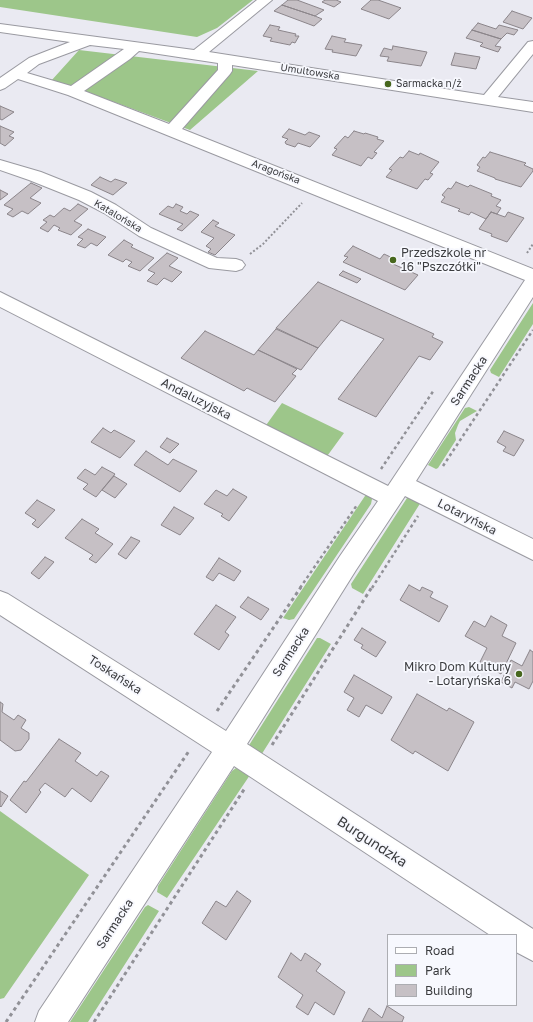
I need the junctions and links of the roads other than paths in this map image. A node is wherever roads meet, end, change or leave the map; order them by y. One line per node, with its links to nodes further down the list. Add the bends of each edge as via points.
1 (265, 0): 8 (street)
2 (0, 28): 4 (street, Umultowska)
3 (0, 36): 4 (street, Umultowska)
4 (87, 40): 6 (street, Umultowska); 7 (street)
5 (533, 45): 14 (street)
6 (136, 46): 8 (street, Umultowska); 13 (street)
7 (58, 52): 10 (street, via 34,61); 11 (street, via 54,70)
8 (197, 55): 9 (street, Umultowska)
9 (225, 59): 14 (street, Umultowska); 16 (street, via 224,71)
10 (16, 74): 11 (street, Aragońska); 12 (street)
11 (45, 82): 13 (street, Aragońska)
12 (0, 85)
13 (73, 92): 16 (street, Aragońska)
14 (488, 100): 15 (street, Umultowska)
15 (533, 107)
16 (172, 131): 19 (street, Aragońska, via 316,188)
17 (0, 165): 18 (street, Katalońska, via 85,196 145,232 215,264)
18 (236, 265)
19 (528, 283): 21 (street, Sarmacka)
20 (0, 298): 21 (street, Andaluzyjska, via 369,487)
21 (396, 491): 22 (street, Lotaryńska, via 429,498); 24 (street, Sarmacka)
22 (533, 550)
23 (0, 602): 24 (street, Toskańska)
24 (230, 748): 25 (street, Burgundzka); 28 (street, Sarmacka)
25 (514, 934)
26 (517, 936): 27 (street, Burgundzka)
27 (533, 946)
28 (50, 1022)

